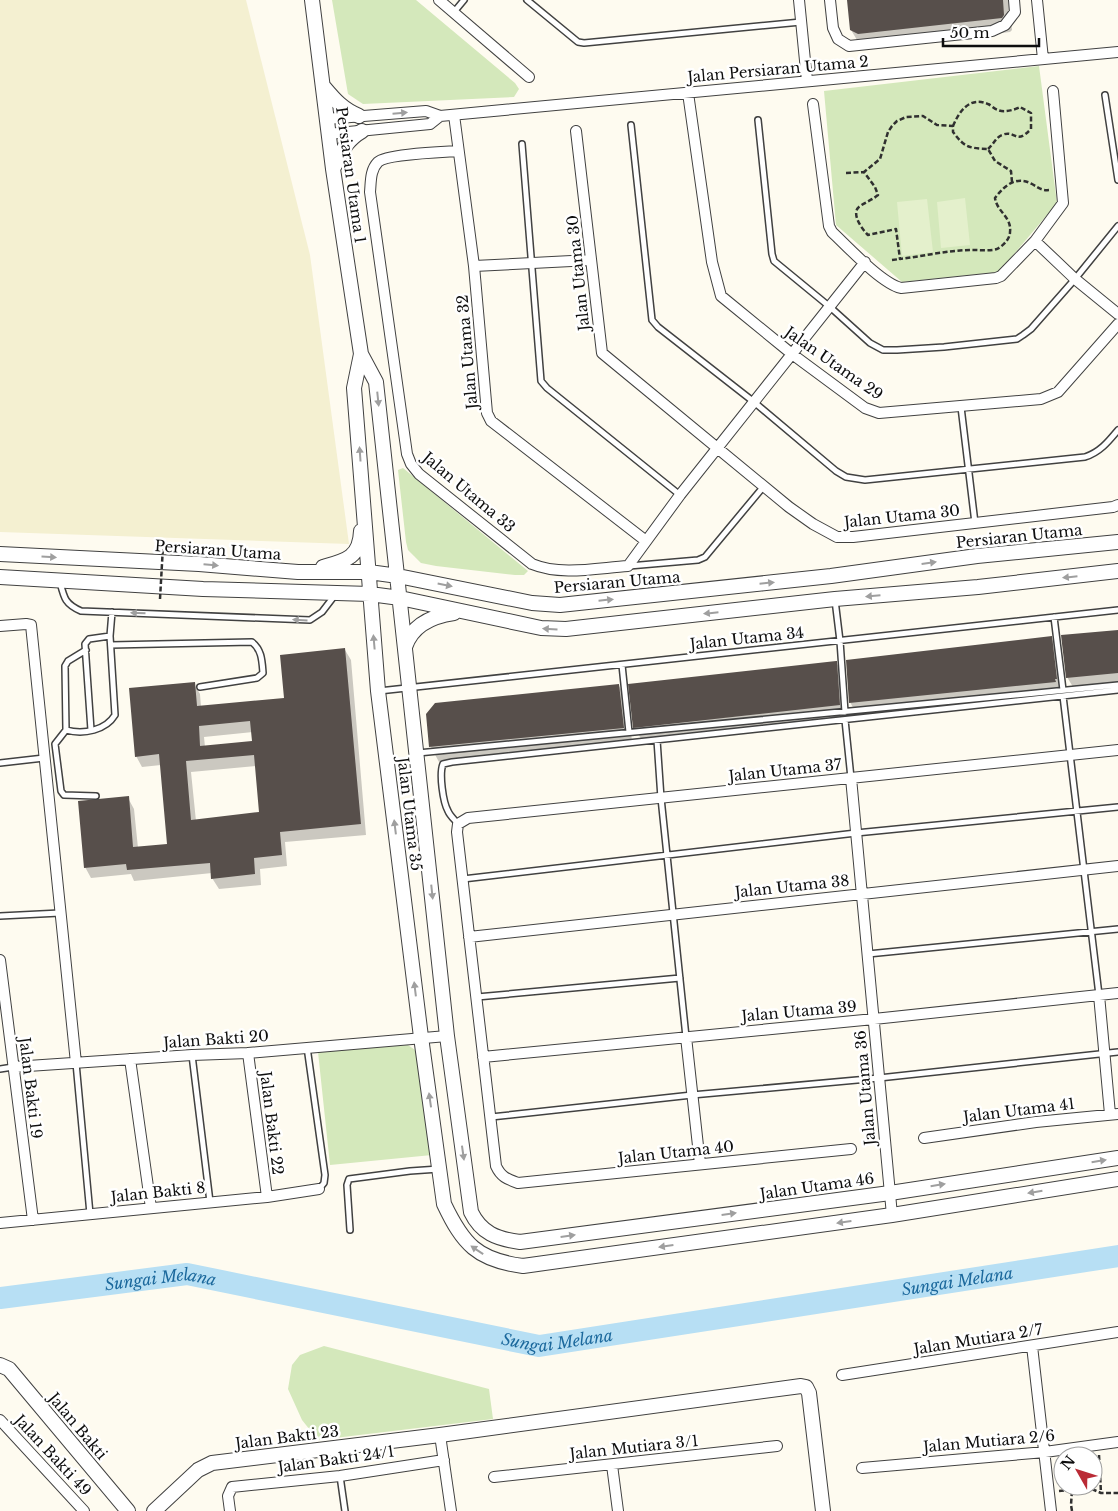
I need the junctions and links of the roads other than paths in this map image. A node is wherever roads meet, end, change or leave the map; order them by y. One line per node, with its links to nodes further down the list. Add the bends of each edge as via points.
1 (312, 0): 15 (street, Persiaran Utama 1)
2 (439, 0): 9 (street)
3 (464, 0): 9 (lane)
4 (527, 0): 10 (lane, via 578,42 584,43)
5 (799, 0): 10 (street)
6 (830, 0): 7 (street, via 833,28 838,39 849,46 992,31 1005,25 1015,12)
7 (1014, 0)
8 (1037, 0): 12 (street)
9 (454, 12): 13 (street)
10 (802, 22): 14 (street)
11 (1118, 52): 12 (street, Jalan Persiaran Utama 2)
12 (1043, 59): 14 (street, Jalan Persiaran Utama 2)
13 (529, 77)
14 (807, 81): 17 (street, Jalan Persiaran Utama 2)
15 (322, 85): 21 (street, via 338,105); 23 (street, Persiaran Utama 1)
16 (1053, 90): 34 (street, via 1063,203)
17 (688, 93): 20 (street, Jalan Persiaran Utama 2); 44 (street, Jalan Utama 29, via 712,262 721,296)
18 (1106, 95): 32 (lane)
19 (813, 104): 36 (street, via 829,226)
20 (454, 115): 22 (street, Jalan Persiaran Utama 2); 30 (street, Jalan Utama 32)
21 (359, 116): 22 (street, Jalan Persiaran Utama 2, one-way to 22, via 426,111); 23 (street, Jalan Persiaran Utama 2)
22 (440, 116): 26 (street, Jalan Persiaran Utama 2, via 430,124)
23 (326, 118): 28 (street, Persiaran Utama 1)
24 (758, 120): 40 (lane, via 774,261)
25 (631, 125): 45 (lane, via 652,320)
26 (362, 131): 28 (street, Jalan Persiaran Utama 2); 31 (street, via 350,138)
27 (576, 131): 35 (street, Jalan Utama 30)
28 (328, 134): 31 (street, Persiaran Utama 1)
29 (522, 144): 37 (lane)
30 (458, 151): 38 (street, Jalan Utama 32); 58 (street, Jalan Utama 33, via 392,156 379,161 372,170 370,192 411,464 419,474 532,564 545,569 572,570)
31 (333, 169): 43 (street, Persiaran Utama 1)
32 (1118, 180)
33 (1118, 226): 39 (lane)
34 (1035, 241): 36 (street, via 996,278 901,288 893,286); 39 (street)
35 (591, 260): 37 (street); 48 (street, Jalan Utama 30, via 602,353)
36 (865, 262): 40 (street)
37 (532, 263): 38 (street); 52 (lane, via 541,381)
38 (474, 266): 55 (street, Jalan Utama 32, via 486,413 491,421)
39 (1075, 279): 40 (lane, via 1032,329 1017,338 944,348 883,350 870,343); 41 (street)
40 (830, 307): 44 (street)
41 (1118, 314)
42 (1118, 324): 46 (street, Jalan Utama 29, via 1058,392 1042,399)
43 (360, 354): 50 (street, Persiaran Utama 1, one-way to 43, via 354,388); 62 (street, Persiaran Utama 1, one-way to 62, via 376,382)
44 (792, 354): 45 (street); 46 (street, Jalan Utama 29, via 865,408 878,413)
45 (754, 402): 48 (street); 49 (lane, via 846,477 865,480)
46 (962, 407): 49 (lane)
47 (1118, 430): 49 (lane, via 1096,454 1085,457)
48 (717, 448): 51 (street, Jalan Utama 30); 52 (street)
49 (969, 469): 54 (lane)
50 (361, 474): 60 (street, via 360,541 356,552 341,562); 61 (street, Persiaran Utama 1)
51 (764, 486): 54 (street, Jalan Utama 30, via 814,524 837,537); 58 (lane, Jalan Utama 33, via 705,557)
52 (680, 495): 55 (street)
53 (1118, 505): 54 (street, Jalan Utama 30)
54 (975, 523)
55 (646, 541): 58 (street)
56 (1118, 542): 62 (street, Persiaran Utama, one-way to 56, via 532,603 560,605)
57 (0, 554): 60 (street, Persiaran Utama, one-way to 60)
58 (628, 566)
59 (1118, 571): 68 (street, one-way to 68)
60 (298, 572): 61 (street, Persiaran Utama)
61 (369, 572): 62 (street, Persiaran Utama); 66 (street, Persiaran Utama 1)
62 (398, 576): 67 (street, Persiaran Utama 1)
63 (0, 577): 64 (street)
64 (59, 581): 65 (street, via 204,590); 70 (lane, via 64,598 71,607 81,611)
65 (337, 592): 66 (street); 70 (lane, one-way to 70, via 322,612 310,620)
66 (370, 594): 67 (street); 84 (street, Jalan Utama 35, one-way to 66)
67 (400, 598): 71 (street); 77 (street, Jalan Utama 35)
68 (835, 599): 71 (street, one-way to 71, via 566,629 541,628); 75 (lane)
69 (1118, 610): 72 (lane, Jalan Utama 34)
70 (112, 612): 74 (lane)
71 (461, 612): 77 (street, via 440,615 420,626 408,638)
72 (1054, 618): 75 (lane, Jalan Utama 34); 85 (lane)
73 (0, 626): 95 (street, via 31,625)
74 (110, 636): 76 (lane); 78 (lane, via 89,639 85,644)
75 (840, 641): 79 (lane, Jalan Utama 34); 86 (lane)
76 (111, 645): 81 (lane, via 252,642 258,647 263,673 257,678); 89 (lane, via 115,715 110,723)
77 (405, 648): 82 (street, Jalan Utama 35)
78 (86, 650): 88 (lane, via 68,660 65,666); 89 (lane)
79 (622, 665): 82 (lane, Jalan Utama 34); 90 (lane)
80 (1118, 685): 85 (lane)
81 (200, 687)
82 (410, 687): 84 (lane, Jalan Utama 34); 93 (street, Jalan Utama 35)
83 (1118, 690): 85 (lane)
84 (378, 691): 123 (street, Jalan Utama 35, one-way to 84)
85 (1063, 693): 86 (lane); 87 (lane); 94 (lane)
86 (845, 712): 90 (lane)
87 (845, 720): 91 (lane); 97 (lane)
88 (66, 730): 89 (lane, via 76,733); 98 (lane, via 54,744 61,791 64,795)
89 (91, 730)
90 (629, 732): 93 (lane)
91 (657, 740): 99 (lane); 102 (lane, via 443,764 440,771 447,811)
92 (1118, 750): 94 (street, Jalan Utama 37)
93 (417, 753): 122 (street, Jalan Utama 35, one-way to 122)
94 (1070, 754): 97 (street, Jalan Utama 37); 101 (lane)
95 (44, 758): 96 (lane); 109 (street)
96 (0, 763)
97 (851, 778): 99 (street, Jalan Utama 37); 103 (street, Jalan Utama 36)
98 (96, 796)
99 (660, 798): 102 (street, Jalan Utama 37, via 468,818); 104 (lane)
100 (1118, 807): 101 (lane)
101 (1077, 811): 103 (lane); 106 (lane)
102 (458, 824): 107 (street, via 456,832)
103 (856, 833): 104 (lane); 108 (street, Jalan Utama 36)
104 (667, 856): 107 (lane); 110 (lane)
105 (1118, 866): 106 (street, Jalan Utama 38)
106 (1084, 870): 108 (street, Jalan Utama 38); 113 (lane)
107 (462, 879): 114 (street)
108 (862, 894): 110 (street, Jalan Utama 38); 115 (street, Jalan Utama 36)
109 (60, 912): 111 (lane); 132 (street)
110 (673, 914): 114 (street, Jalan Utama 38); 117 (lane)
111 (0, 916)
112 (1118, 929): 113 (lane)
113 (1091, 932): 115 (lane); 119 (lane)
114 (469, 938): 120 (street)
115 (868, 954): 121 (street, Jalan Utama 36)
116 (0, 960): 133 (street, Jalan Bakti 19)
117 (680, 978): 120 (lane); 124 (lane)
118 (1118, 993): 119 (street, Jalan Utama 39)
119 (1099, 995): 121 (street, Jalan Utama 39); 128 (street)
120 (476, 997): 130 (street)
121 (874, 1019): 124 (street, Jalan Utama 39); 135 (street, Jalan Utama 36)
122 (447, 1036): 123 (street); 155 (street, Jalan Utama 35, one-way to 155, via 471,1212 477,1224 490,1234)
123 (421, 1037): 125 (street, Jalan Bakti 20); 143 (street, Jalan Utama 35, one-way to 123)
124 (686, 1037): 130 (street, Jalan Utama 39); 136 (street)
125 (307, 1047): 127 (street, Jalan Bakti 20); 145 (lane, via 324,1175 324,1183)
126 (1118, 1052): 128 (lane)
127 (248, 1053): 129 (street, Jalan Bakti 20); 147 (street, Jalan Bakti 22)
128 (1104, 1053): 135 (lane); 137 (street)
129 (192, 1055): 131 (street, Jalan Bakti 20); 148 (lane)
130 (483, 1057): 138 (street)
131 (130, 1060): 132 (street, Jalan Bakti 20); 149 (street)
132 (76, 1063): 133 (street, Jalan Bakti 20); 150 (lane)
133 (13, 1067): 134 (lane); 152 (street, Jalan Bakti 19)
134 (0, 1069)
135 (879, 1078): 136 (lane); 146 (street, Jalan Utama 36)
136 (692, 1095): 138 (lane); 142 (street)
137 (1114, 1114): 139 (street, Jalan Utama 41)
138 (491, 1118): 142 (street, Jalan Utama 40, via 496,1166 505,1178 518,1183)
139 (924, 1138)
140 (851, 1149): 142 (street, Jalan Utama 40)
141 (1118, 1158): 146 (street, Jalan Utama 46, one-way to 141)
142 (700, 1164)
143 (439, 1169): 151 (street, Jalan Utama 35, one-way to 143, via 523,1266 506,1264 470,1246 444,1204); 154 (lane, via 349,1179)
144 (1118, 1179): 151 (street, one-way to 151)
145 (319, 1189): 147 (street, Jalan Bakti 8)
146 (890, 1193): 151 (street, Jalan Utama 36); 155 (street, Jalan Utama 46, one-way to 146)
147 (267, 1196): 148 (street, Jalan Bakti 8)
148 (210, 1202): 149 (street, Jalan Bakti 8)
149 (151, 1208): 150 (street, Jalan Bakti 8)
150 (90, 1214): 152 (street, Jalan Bakti 8)
151 (892, 1215)
152 (33, 1220): 153 (street, Jalan Bakti 8)
153 (0, 1224)
154 (350, 1230)
155 (520, 1242)
156 (1118, 1332): 157 (street, Jalan Mutiara 2/7)
157 (1032, 1346): 159 (street, Jalan Mutiara 2/7); 164 (street)
158 (0, 1365): 171 (street, Jalan Bakti, via 10,1369)
159 (842, 1376)
160 (0, 1420): 170 (street, Jalan Bakti 49)
161 (440, 1435): 165 (street); 172 (street, Jalan Bakti 23, via 212,1463 198,1470); 177 (street, Jalan Bakti 23, via 802,1386 809,1393)
162 (1118, 1442): 164 (street, Jalan Mutiara 2/6)
163 (777, 1446): 166 (street, Jalan Mutiara 3/1)
164 (1045, 1452): 167 (street, Jalan Mutiara 2/6); 178 (street)
165 (444, 1460): 168 (street, Jalan Bakti 24/1); 175 (street)
166 (612, 1464): 169 (street, Jalan Mutiara 3/1); 176 (street)
167 (862, 1468)
168 (340, 1476): 173 (street, Jalan Bakti 24/1, via 232,1487 228,1496); 174 (lane)
169 (494, 1477)
170 (84, 1511)
171 (128, 1511)
172 (154, 1511)
173 (230, 1511)
174 (345, 1511)
175 (451, 1511)
176 (618, 1511)
177 (823, 1511)
178 (1051, 1511)

